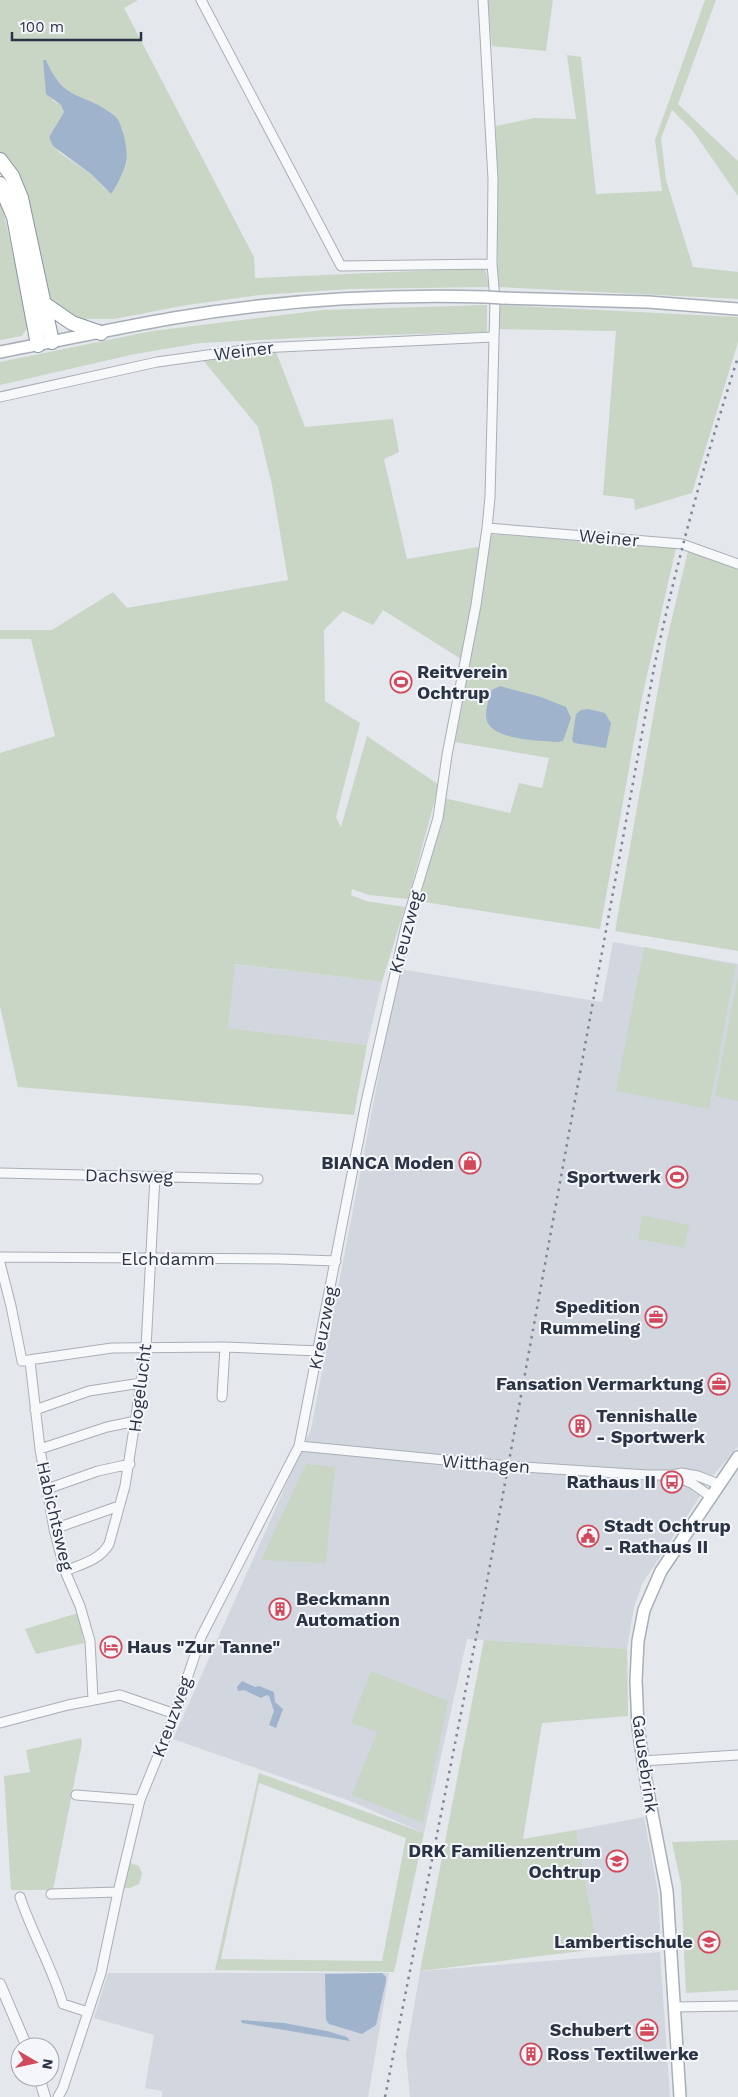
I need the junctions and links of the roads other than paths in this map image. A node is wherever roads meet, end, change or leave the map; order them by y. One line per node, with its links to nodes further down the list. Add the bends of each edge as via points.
1 (201, 0): 5 (street, via 341,266)
2 (483, 0): 5 (street, via 493,179)
3 (0, 160): 6 (highway, via 12,176 21,198)
4 (0, 184): 10 (highway, via 14,216)
5 (492, 264): 9 (street, via 495,300)
6 (43, 303): 8 (highway, via 72,324); 10 (highway)
7 (735, 308): 8 (main road, bridge, via 648,302 430,296 299,302 176,318)
8 (101, 333): 10 (main road)
9 (493, 337): 12 (street, Weiner, via 258,348 157,362); 13 (street)
10 (45, 344): 11 (main road)
11 (0, 352)
12 (0, 397)
13 (487, 528): 14 (street, Weiner, via 682,544); 20 (street, Kreuzweg, via 438,818 401,945 366,1102)
14 (738, 564)
15 (0, 1173): 16 (street, Dachsweg)
16 (155, 1176): 17 (street, Dachsweg); 19 (street, Hogelucht)
17 (258, 1179)
18 (0, 1257): 19 (street, Elchdamm)
19 (150, 1259): 20 (street, Elchdamm); 23 (street, Hogelucht)
20 (336, 1261): 24 (street, Kreuzweg)
21 (0, 1263): 25 (street, via 22,1361)
22 (225, 1347): 23 (street); 24 (street); 27 (street)
23 (146, 1348): 25 (street, via 82,1351); 26 (street, Hogelucht)
24 (319, 1351): 30 (street, Kreuzweg)
25 (30, 1361): 28 (street, Habichtsweg)
26 (141, 1383): 28 (street, via 89,1391); 29 (street, Hogelucht)
27 (222, 1397)
28 (35, 1410): 31 (street, Habichtsweg)
29 (136, 1421): 31 (street); 33 (street, Hogelucht)
30 (300, 1446): 34 (street, Witthagen, via 499,1465); 42 (street, Kreuzweg, via 200,1636)
31 (40, 1449): 36 (street, Habichtsweg)
32 (738, 1458): 35 (main road, Gausebrink)
33 (130, 1464): 36 (street, via 98,1471); 38 (street, Hogelucht)
34 (673, 1476): 35 (street, Witthagen, via 688,1474); 37 (street, Witthagen)
35 (718, 1484): 37 (main road, Gausebrink)
36 (47, 1489): 39 (street, Habichtsweg)
37 (710, 1496): 45 (main road, Gausebrink, via 661,1571 642,1617 636,1680)
38 (119, 1506): 39 (street); 40 (street, Hogelucht, via 105,1551)
39 (54, 1529): 40 (street, Habichtsweg)
40 (65, 1571): 41 (street, Habichtsweg, via 90,1641)
41 (92, 1699): 42 (street, via 120,1696); 43 (street)
42 (175, 1714): 47 (street, Kreuzweg)
43 (0, 1723)
44 (738, 1755): 45 (street)
45 (642, 1761): 53 (main road, Gausebrink, via 667,1891)
46 (76, 1795): 47 (street)
47 (140, 1800): 48 (street, Kreuzweg)
48 (118, 1892): 49 (street); 54 (street, Kreuzweg, via 101,1973)
49 (51, 1894)
50 (20, 1897): 54 (street, via 57,1982 63,2004)
51 (0, 1987): 55 (street)
52 (738, 2006): 53 (street)
53 (674, 2007): 57 (main road, Gausebrink)
54 (88, 2012): 56 (street, Kreuzweg)
55 (22, 2037)
56 (58, 2097)
57 (680, 2097)

